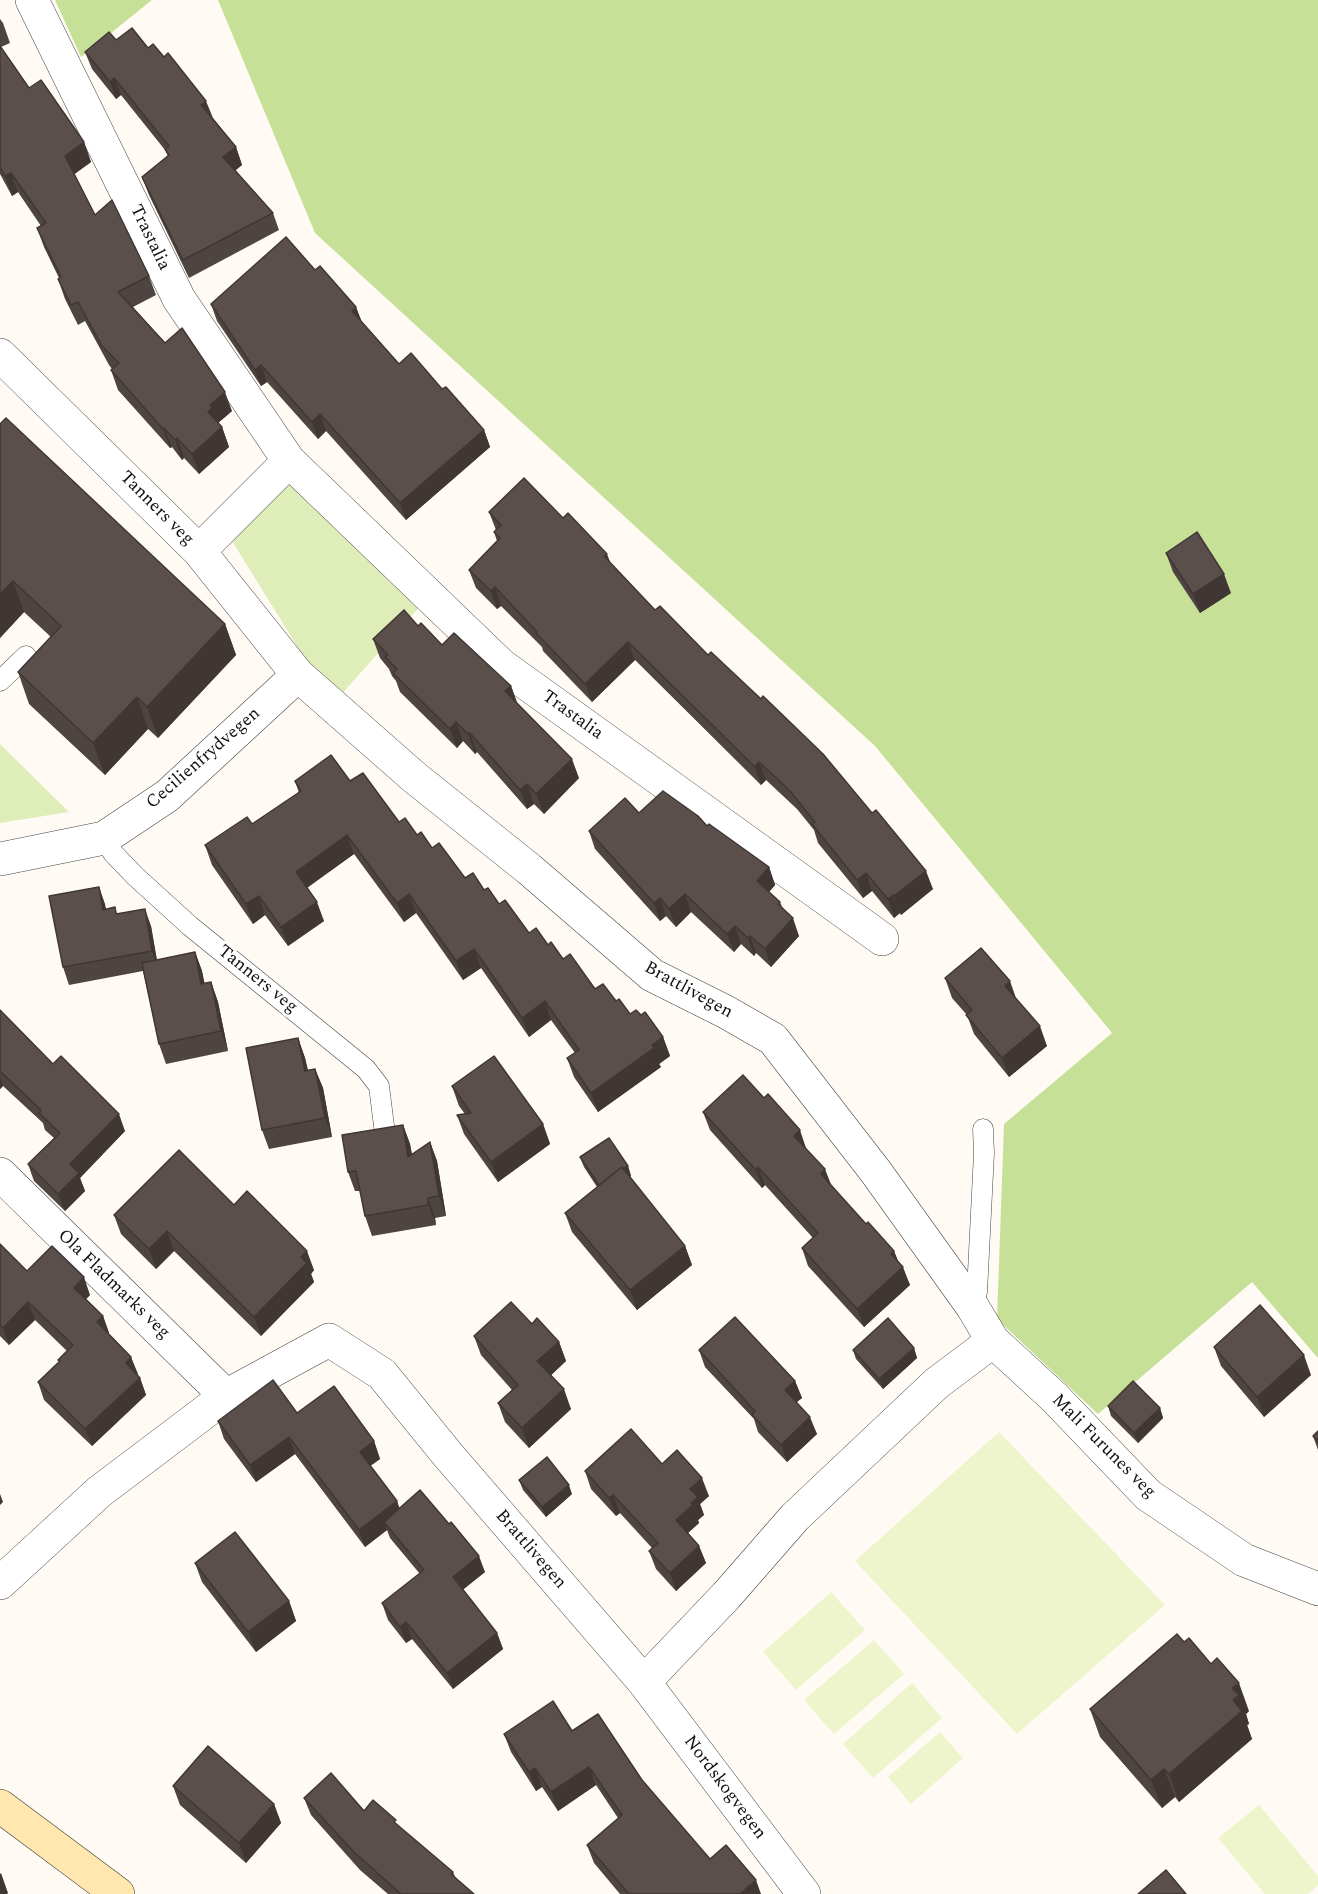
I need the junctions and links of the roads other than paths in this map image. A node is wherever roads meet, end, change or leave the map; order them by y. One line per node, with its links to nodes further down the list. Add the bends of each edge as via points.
1 (32, 0): 3 (street, Trastalia, via 179,299)
2 (0, 355): 4 (street, Tanners veg)
3 (289, 461): 4 (street); 10 (street, Trastalia, via 501,665)
4 (199, 551): 6 (street, Tanners veg)
5 (26, 656): 7 (lane)
6 (298, 675): 8 (street, Cecilienfrydvegen, via 167,796); 14 (street, Brattlivegen, via 652,975 773,1038)
7 (0, 681)
8 (104, 838): 9 (street, Cecilienfrydvegen); 12 (lane, Tanners veg, via 135,876 190,926 374,1077 379,1086)
9 (0, 859)
10 (882, 939)
11 (983, 1129): 14 (lane, via 977,1292)
12 (385, 1134)
13 (0, 1173): 16 (street, Ola Fladmarks veg)
14 (972, 1306): 15 (street, Brattlivegen)
15 (993, 1341): 18 (street, Mali Furunes veg, via 1054,1397 1148,1495 1244,1560); 19 (street, via 937,1383 795,1517)
16 (226, 1395): 17 (street, Brattlivegen, via 99,1492); 19 (street, Brattlivegen, via 329,1340 382,1374)
17 (0, 1583)
18 (1318, 1589)
19 (644, 1682): 22 (street, Nordskogvegen)
20 (0, 1806): 21 (main road)
21 (118, 1894)
22 (804, 1894)

